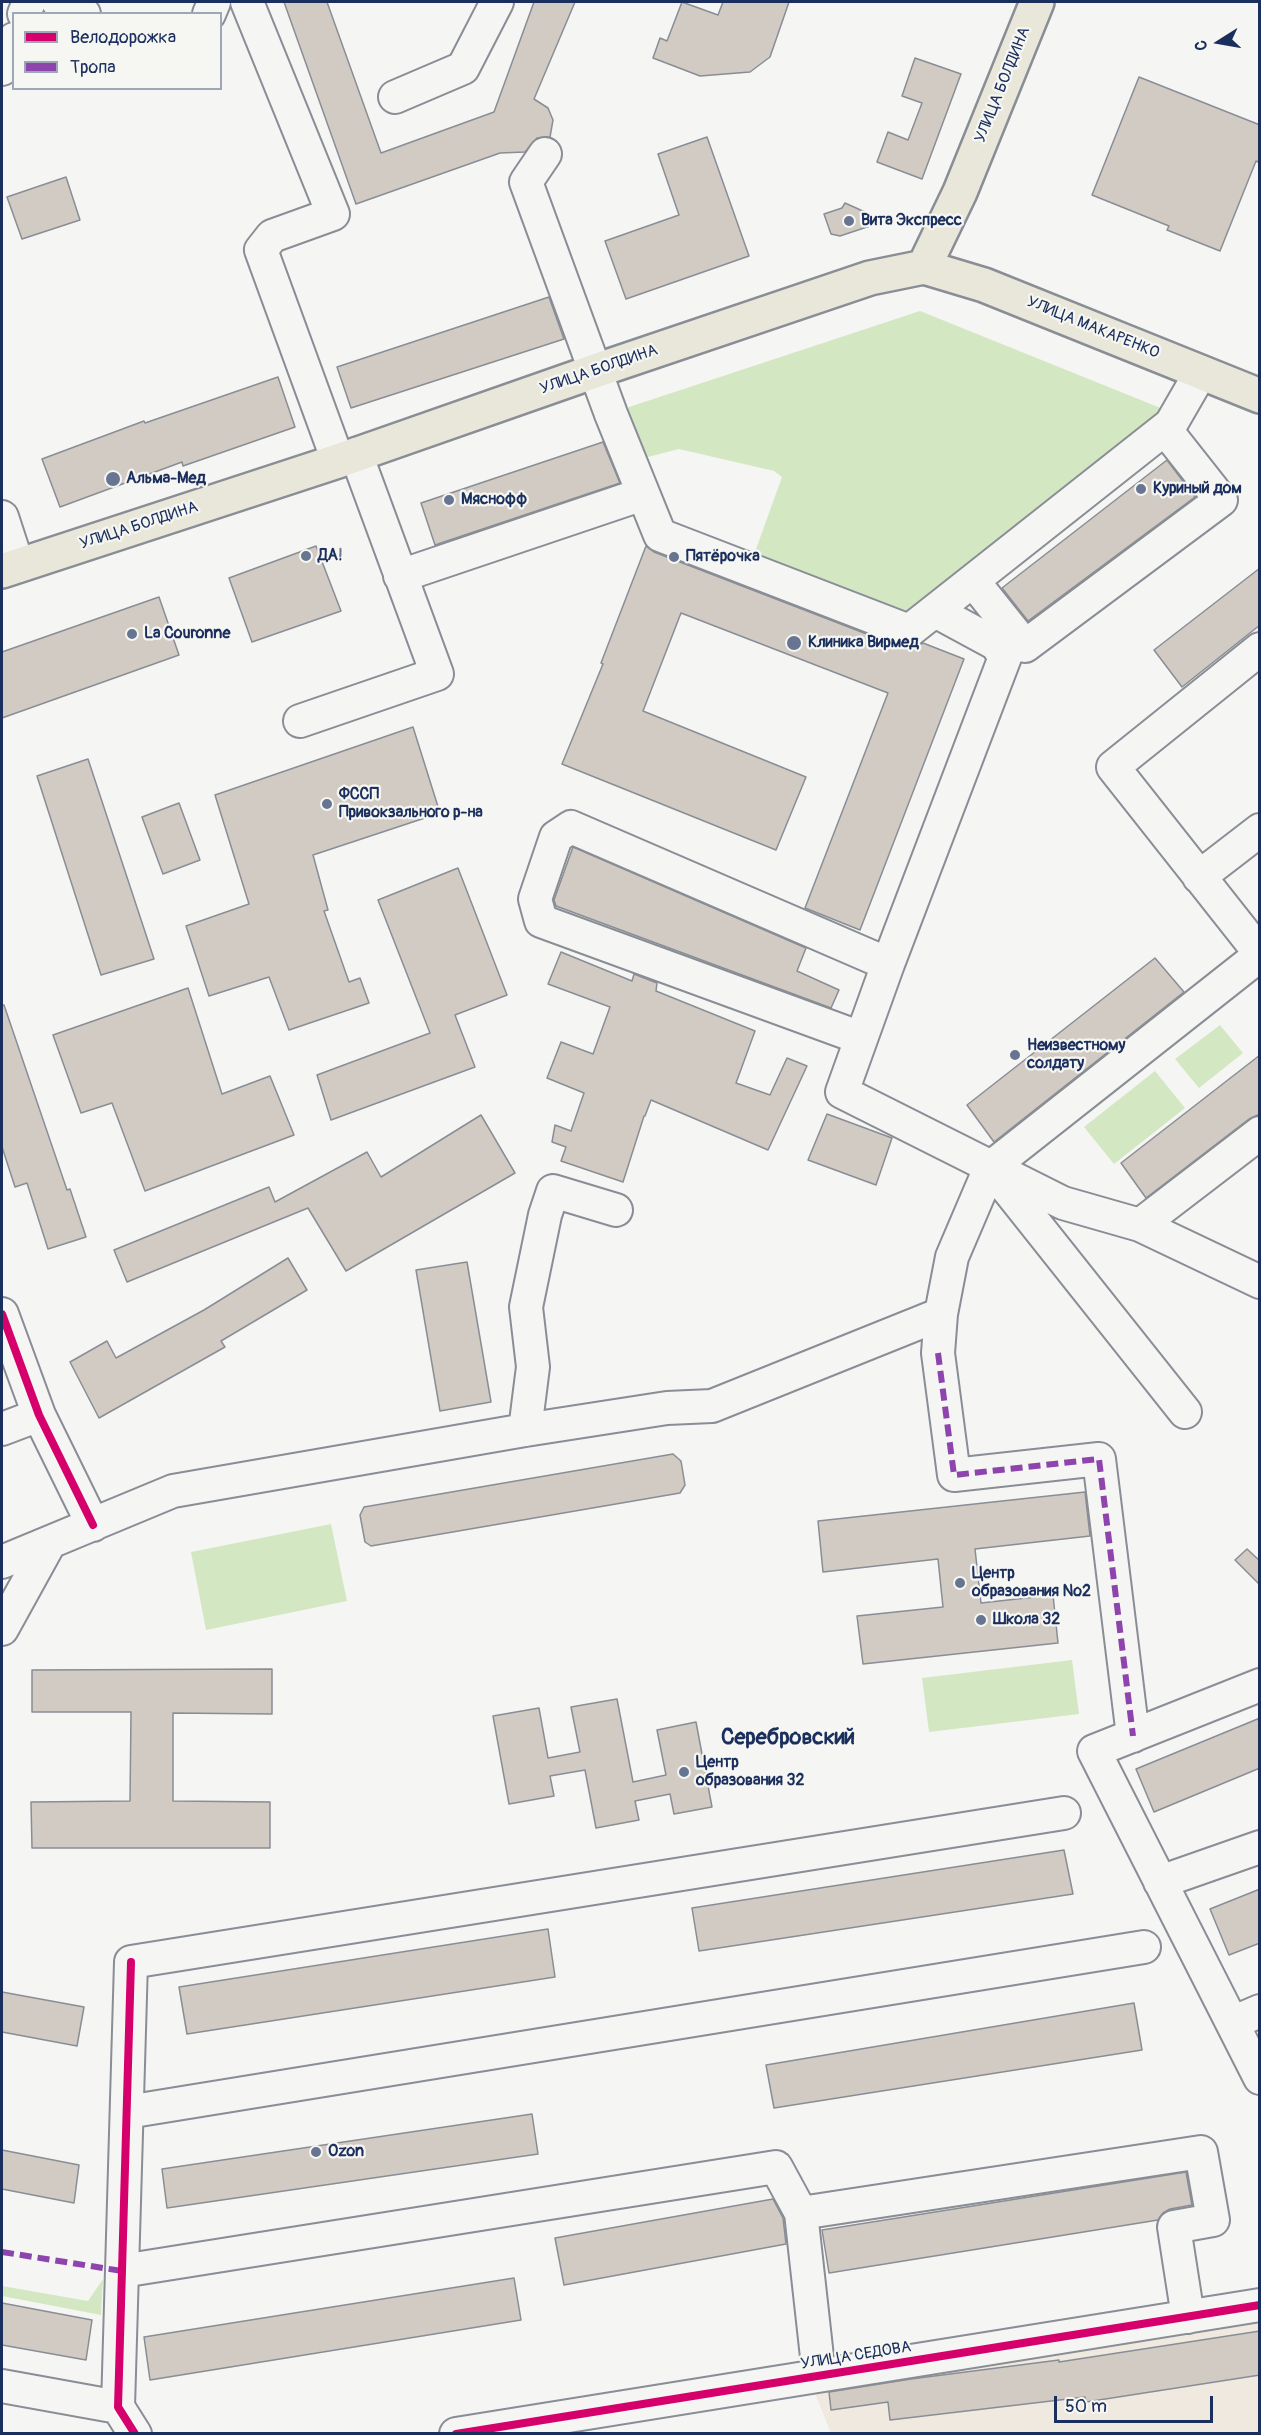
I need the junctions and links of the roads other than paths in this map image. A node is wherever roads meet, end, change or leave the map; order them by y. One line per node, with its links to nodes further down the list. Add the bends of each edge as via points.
1 (58, 2): 5 (street)
2 (247, 2): 15 (street, via 333,214 272,236 261,250)
3 (497, 2): 8 (street, via 463,68)
4 (1037, 2): 10 (main road, УЛИЦА БОЛДИНА, via 960,192)
5 (80, 12)
6 (12, 44): 7 (street)
7 (2, 69)
8 (395, 97)
9 (545, 154): 11 (street, via 526,182)
10 (924, 267): 11 (main road, УЛИЦА БОЛДИНА, via 870,278); 12 (main road, УЛИЦА МАКАРЕНКО, via 984,285)
11 (595, 371): 15 (main road, УЛИЦА БОЛДИНА); 16 (street)
12 (1201, 372): 13 (main road, УЛИЦА МАКАРЕНКО); 14 (street)
13 (1260, 396)
14 (1165, 429): 20 (street); 20 (street, via 1221,500 1025,646)
15 (347, 458): 18 (main road, УЛИЦА БОЛДИНА); 19 (street)
16 (643, 494): 19 (street); 21 (street, via 660,535 909,631)
17 (2, 517): 18 (street)
18 (10, 568)
19 (400, 576): 23 (street, via 436,674)
20 (973, 581): 21 (street)
21 (935, 610): 27 (street, via 996,644 1005,657)
22 (1260, 649): 25 (street, via 1113,767)
23 (300, 721)
24 (1260, 830): 25 (street)
25 (1199, 877): 26 (street)
26 (1260, 954): 30 (street)
27 (888, 964): 28 (street); 28 (street, via 571,827 556,837 535,898 541,921)
28 (861, 1038): 30 (street, via 842,1092)
29 (1260, 1132): 32 (street)
30 (990, 1168): 32 (street, via 1063,1203); 35 (street, via 952,1257); 36 (street)
31 (616, 1210): 39 (street, via 553,1191 526,1307 532,1367)
32 (1140, 1225): 33 (street)
33 (1260, 1282)
34 (2, 1314): 37 (street)
35 (941, 1314): 39 (street, via 712,1406 667,1408); 45 (street, via 938,1353 954,1475 1099,1459)
36 (1185, 1412)
37 (39, 1415): 38 (street); 40 (street)
38 (2, 1429)
39 (525, 1430): 40 (street, via 173,1491)
40 (93, 1525): 41 (street)
41 (50, 1542): 42 (street); 43 (street)
42 (2, 1562)
43 (2, 1629)
44 (1260, 1685): 45 (street)
45 (1133, 1736): 48 (street, via 1095,1751)
46 (1064, 1813): 52 (street, via 131,1962)
47 (1260, 1847): 48 (street)
48 (1160, 1882): 50 (street)
49 (1144, 1947): 52 (street)
50 (1246, 2017): 51 (street)
51 (1260, 2078)
52 (127, 2112): 54 (street)
53 (801, 2213): 54 (street, via 776,2168); 56 (street, via 1201,2152 1213,2220 1174,2227); 57 (street)
54 (122, 2271): 59 (street)
55 (1260, 2305): 56 (street, УЛИЦА СЕДОВА)
56 (1188, 2316): 57 (street, УЛИЦА СЕДОВА)
57 (819, 2375): 60 (street, УЛИЦА СЕДОВА)
58 (2, 2386): 59 (street)
59 (118, 2407): 61 (street)
60 (601, 2421): 62 (street, УЛИЦА СЕДОВА)
61 (135, 2433)
62 (456, 2433)

